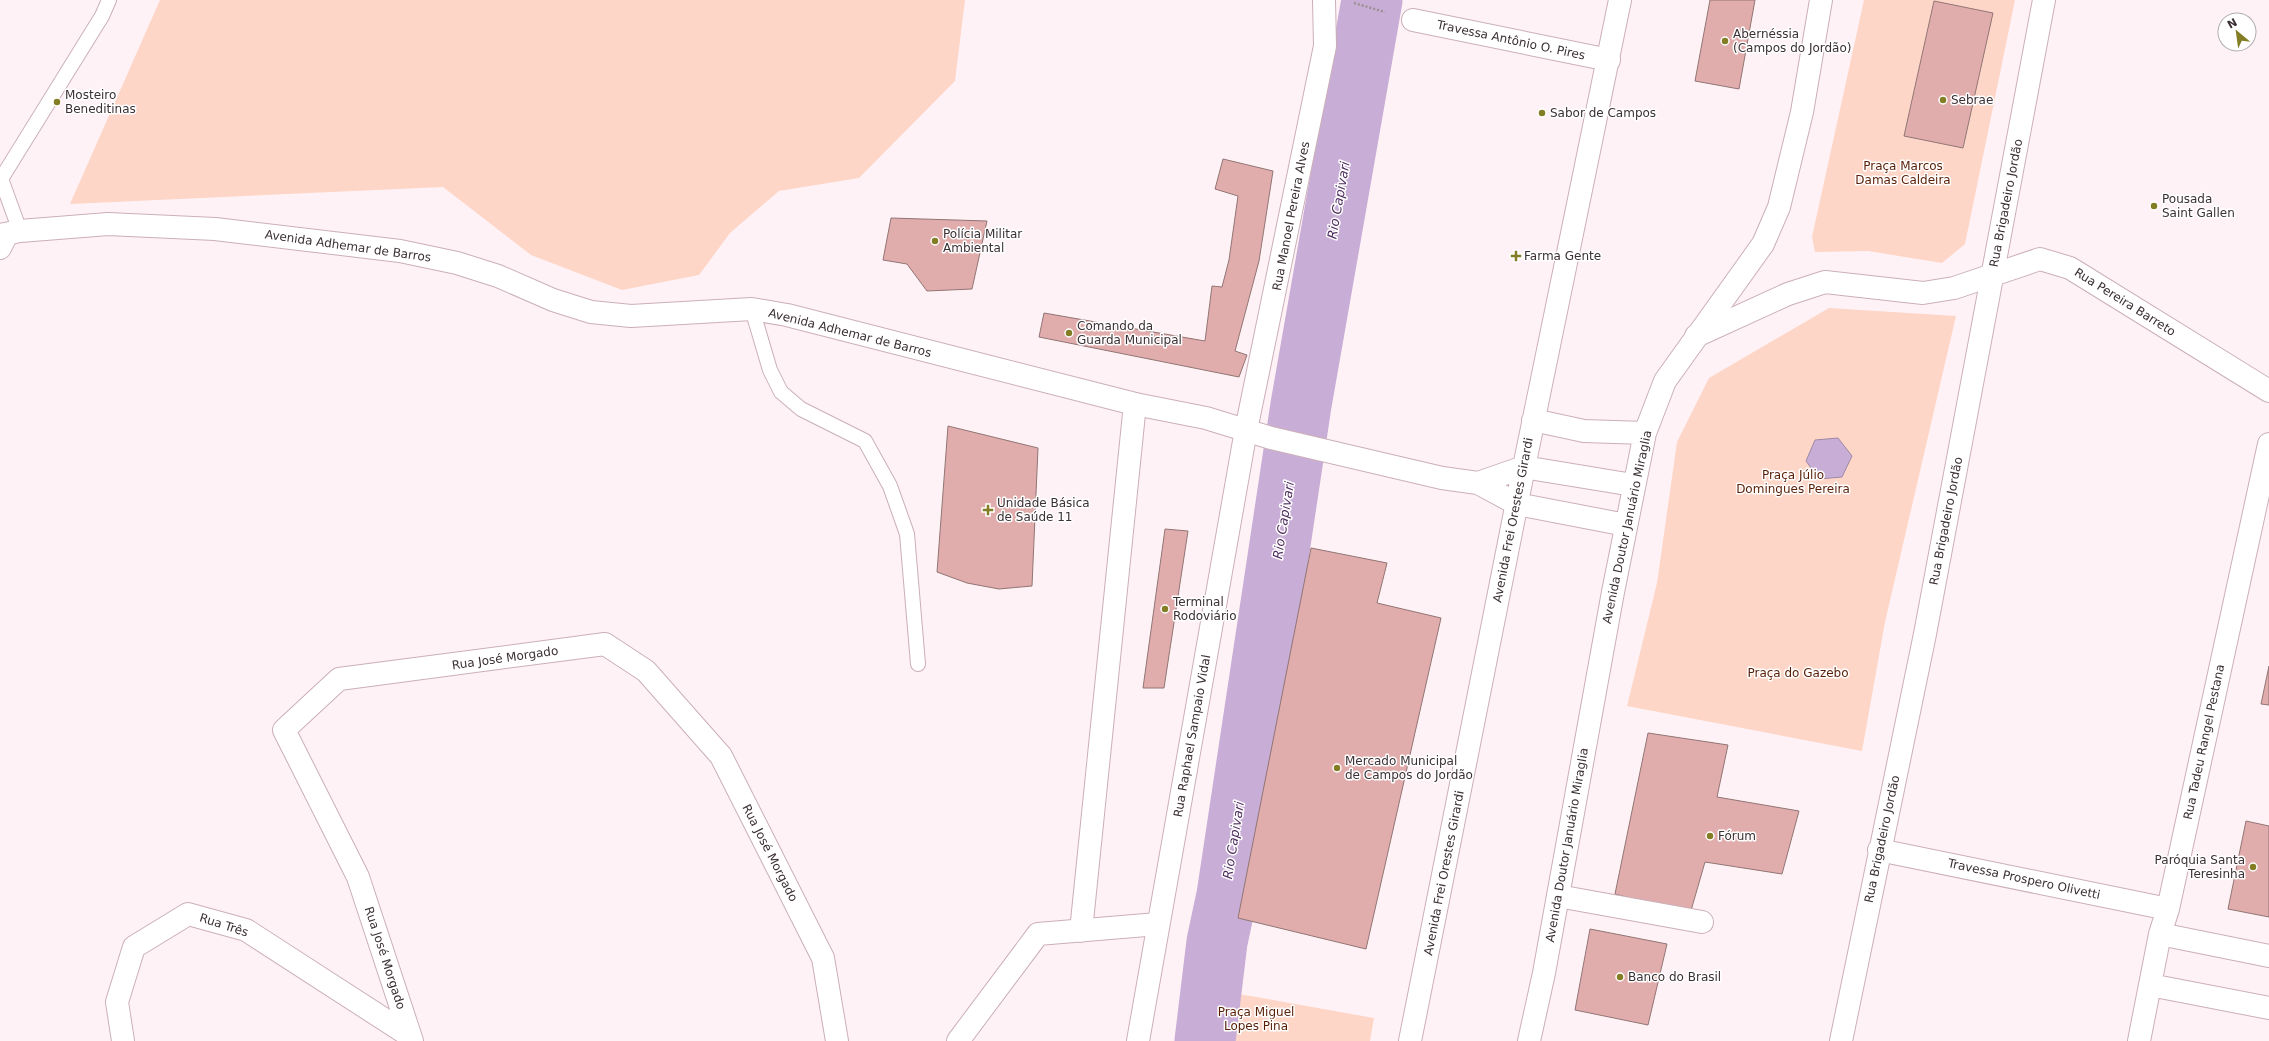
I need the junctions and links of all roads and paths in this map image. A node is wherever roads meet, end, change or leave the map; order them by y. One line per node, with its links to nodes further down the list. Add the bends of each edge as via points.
1 (109, 0): 10 (lane, via 102,16)
2 (1324, 0): 18 (street, Rua Manoel Pereira Alves, via 1325,46)
3 (1620, 0): 9 (street, Avenida Frei Orestes Girardi)
4 (1821, 0): 14 (street, Avenida Doutor Januário Miraglia, via 1802,112 1779,207 1763,244)
5 (2044, 0): 12 (street, Rua Brigadeiro Jordão)
6 (1354, 3): 7 (path)
7 (1390, 13)
8 (1413, 20): 9 (street, Travessa Antônio O. Pires)
9 (1609, 60): 17 (street, Avenida Frei Orestes Girardi)
10 (0, 178): 11 (lane)
11 (7, 237): 13 (street, Avenida Adhemar de Barros, via 108,224 215,228 400,251 457,263 591,312 631,316)
12 (1992, 275): 14 (street, Rua Pereira Barreto, via 1954,288 1923,293 1825,282 1788,294); 15 (street, Rua Pereira Barreto, via 2040,259 2070,268); 27 (street, Rua Brigadeiro Jordão, via 1925,634)
13 (752, 309): 16 (street, Avenida Adhemar de Barros, via 787,315); 26 (lane, via 770,370 781,392 801,409 865,441 890,486 907,534)
14 (1696, 336): 19 (street, Avenida Doutor Januário Miraglia, via 1665,381)
15 (2269, 391)
16 (1135, 404): 18 (street, Avenida Adhemar de Barros, via 1206,418); 32 (street)
17 (1533, 420): 19 (street, via 1584,431); 21 (street, Avenida Frei Orestes Girardi)
18 (1246, 430): 22 (street, Avenida Adhemar de Barros, via 1442,478); 31 (street, Rua Raphael Sampaio Vidal)
19 (1644, 434): 23 (street, Avenida Doutor Januário Miraglia)
20 (2269, 444): 29 (street, Rua Tadeu Rangel Pestana)
21 (1524, 467): 22 (street); 23 (street); 24 (street, Avenida Frei Orestes Girardi)
22 (1478, 483): 24 (street)
23 (1633, 485): 25 (street, Avenida Doutor Januário Miraglia)
24 (1517, 504): 25 (street); 42 (street, Avenida Frei Orestes Girardi)
25 (1626, 525): 28 (street, Avenida Doutor Januário Miraglia)
26 (918, 664)
27 (1879, 850): 29 (street, Travessa Prospero Olivetti); 44 (street, Rua Brigadeiro Jordão)
28 (1558, 896): 30 (street); 43 (street, Avenida Doutor Januário Miraglia)
29 (2168, 909): 33 (street, Rua Tadeu Rangel Pestana)
30 (1702, 922)
31 (1158, 924): 32 (street); 41 (street, Rua Raphael Sampaio Vidal)
32 (1081, 931): 40 (street, via 1038,934)
33 (2160, 934): 34 (street); 35 (street, Rua Tadeu Rangel Pestana)
34 (2269, 956)
35 (2150, 985): 36 (street); 45 (street, Rua Tadeu Rangel Pestana)
36 (2269, 1008)
37 (411, 1038): 38 (street, Rua Três, via 246,930 188,914 134,947 117,1002); 39 (street, Rua José Morgado, via 358,878 284,730 339,679 605,644 646,672 721,756 823,958)
38 (123, 1041)
39 (837, 1041)
40 (958, 1041)
41 (1138, 1041)
42 (1410, 1041)
43 (1529, 1041)
44 (1841, 1041)
45 (2139, 1041)

